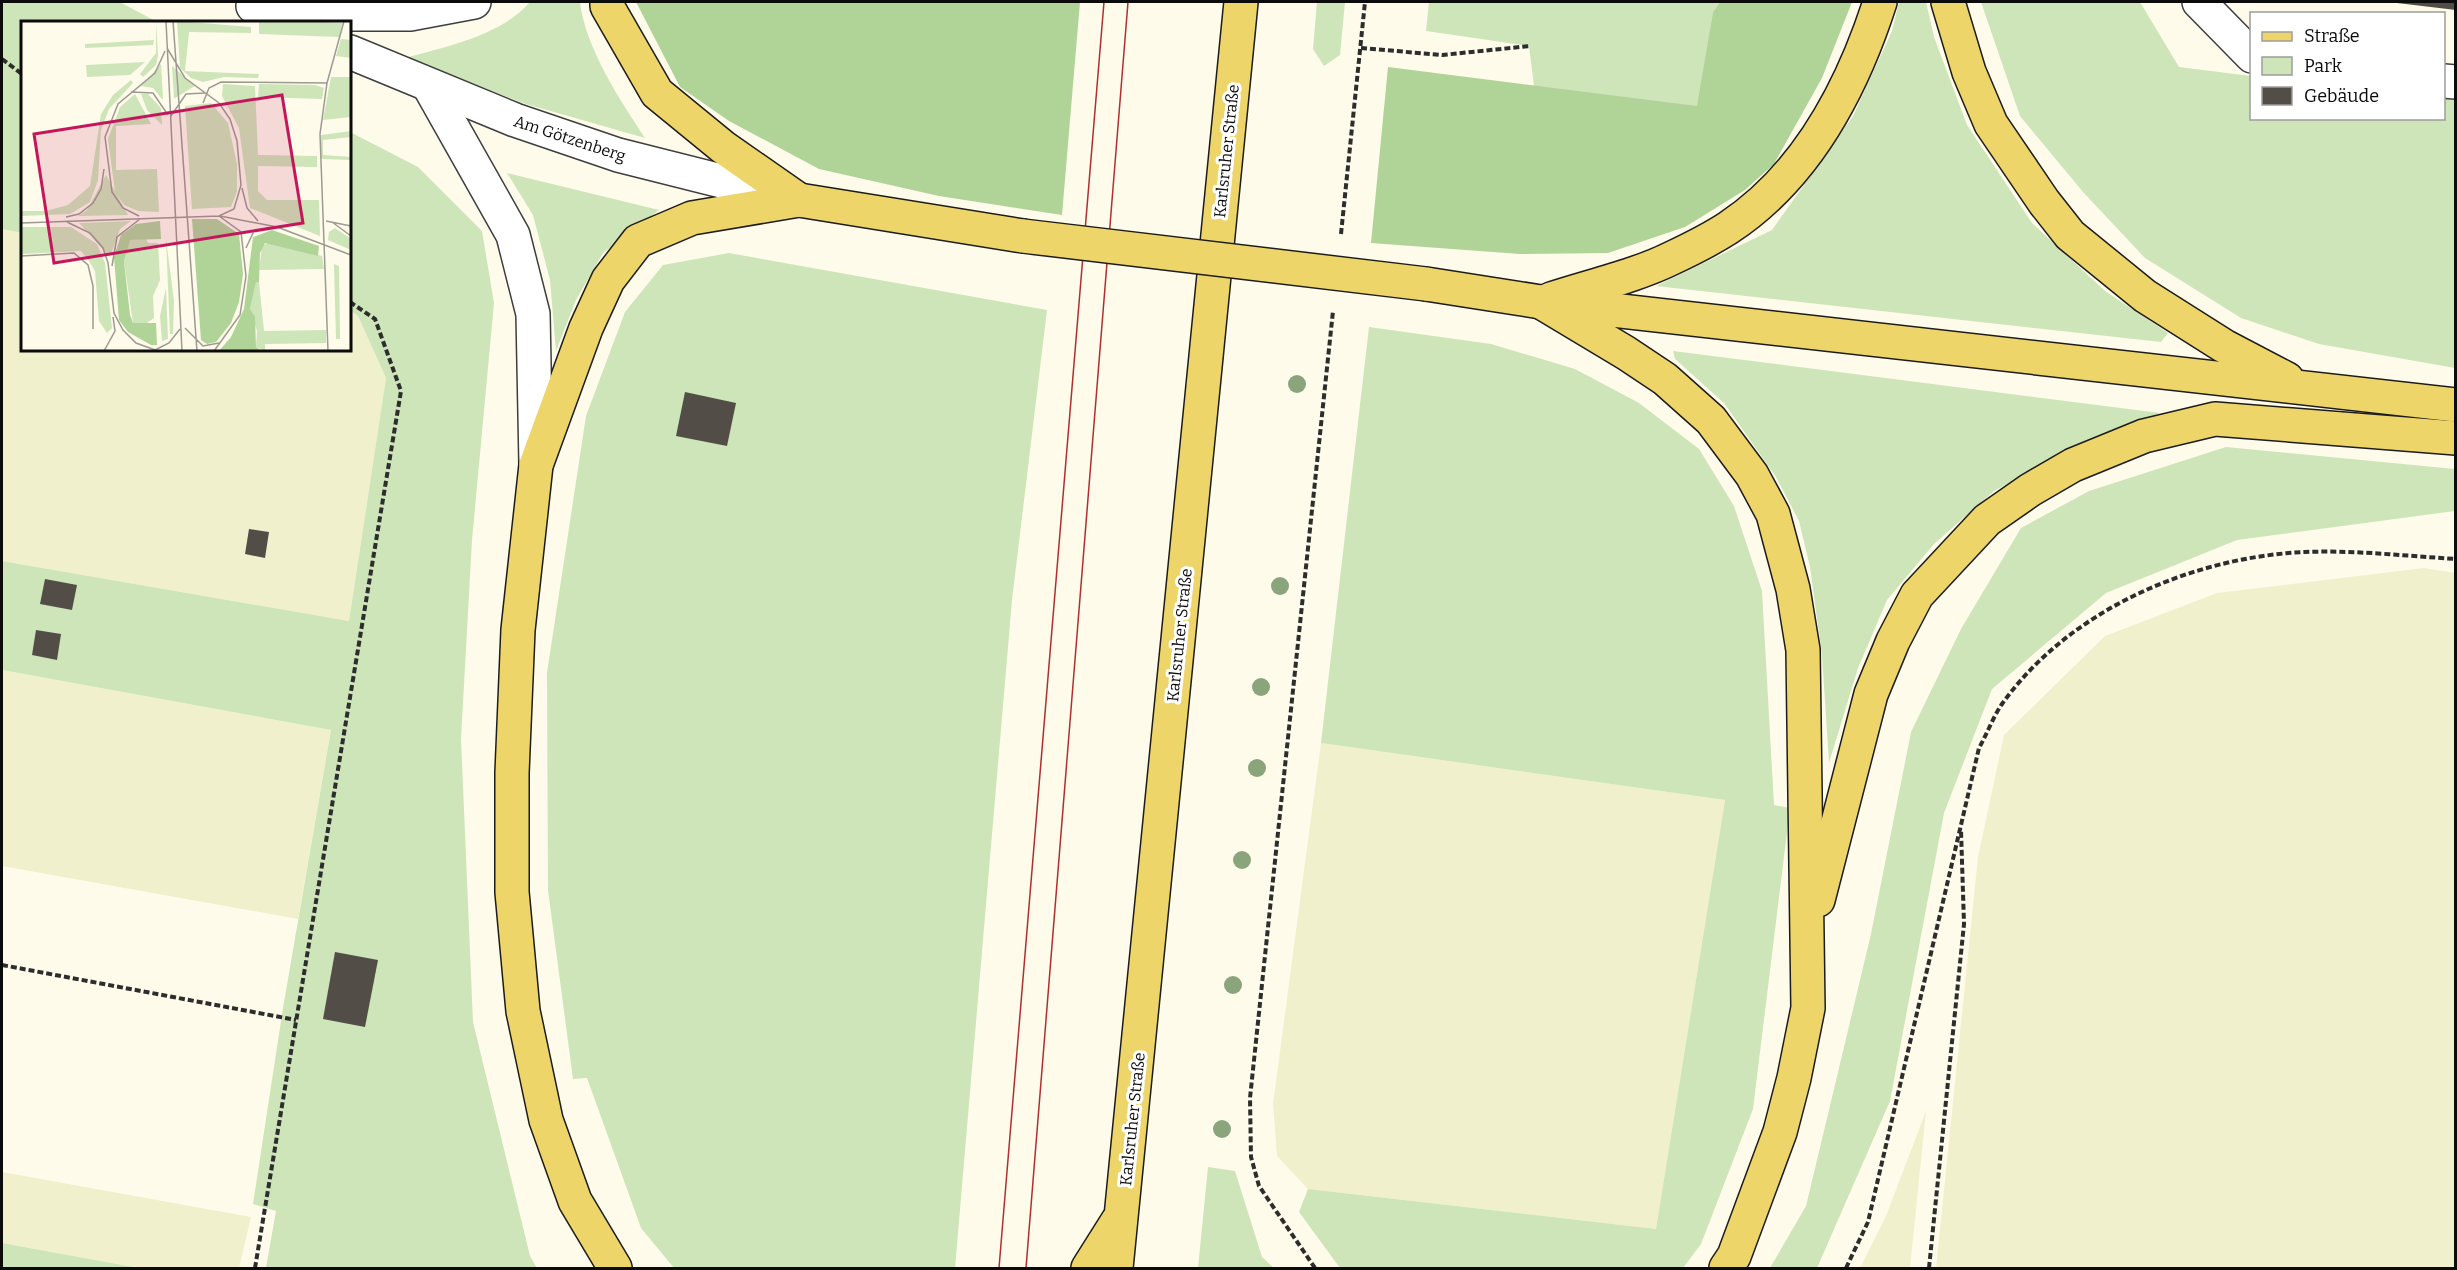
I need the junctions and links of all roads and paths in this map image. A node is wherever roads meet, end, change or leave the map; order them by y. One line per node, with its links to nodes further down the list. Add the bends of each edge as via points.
1 (474, 2): 8 (street, via 410,14 347,14)
2 (607, 2): 17 (main road, via 657,93 723,147)
3 (1241, 2): 31 (main road, Karlsruher Straße)
4 (1365, 2): 11 (path)
5 (1880, 2): 19 (main road, via 1847,87 1811,148 1776,189 1729,228 1670,259)
6 (1948, 2): 22 (main road, via 1969,72 1991,124 2070,234 2145,296 2224,346)
7 (2199, 2): 13 (street)
8 (249, 4): 9 (street)
9 (285, 21)
10 (1530, 46): 11 (path, via 1442,55)
11 (1360, 48): 18 (path)
12 (351, 52): 16 (street, Am Götzenberg)
13 (2250, 55)
14 (2, 60): 15 (path)
15 (21, 73)
16 (429, 86): 17 (street, Am Götzenberg, via 618,156); 25 (street, via 513,235 533,314)
17 (799, 200): 19 (main road, bridge, via 1023,236 1426,284); 25 (main road, via 692,218 638,241 608,280 586,328)
18 (1340, 239)
19 (1541, 302): 22 (main road); 28 (main road, via 1665,379 1711,420 1752,475 1773,514 1793,589 1803,650)
20 (351, 303): 30 (path, via 375,320 401,391)
21 (1333, 310): 37 (path, via 1250,1098 1251,1156 1259,1186)
22 (2305, 388): 23 (main road)
23 (2456, 405)
24 (2456, 438): 28 (main road, via 2215,418 2144,436 2073,465 1987,520 1917,595 1893,640 1871,694)
25 (536, 465): 33 (main road, via 518,630 512,773 512,892 523,1011 549,1130 575,1201)
26 (2456, 559): 27 (path, via 2304,552 2218,563 2154,585 2090,620 2035,666 2002,705 1979,748)
27 (1961, 822): 39 (path, via 1869,1222); 40 (path, via 1964,924)
28 (1807, 940): 38 (main road, via 1808,1008 1794,1078 1780,1132)
29 (2, 965): 30 (path)
30 (297, 1020): 32 (path)
31 (1122, 1213): 34 (main road); 35 (main road, Karlsruher Straße); 36 (main road)
32 (255, 1269)
33 (615, 1269)
34 (1088, 1269)
35 (1116, 1269)
36 (1141, 1269)
37 (1315, 1269)
38 (1726, 1269)
39 (1846, 1269)
40 (1929, 1269)

